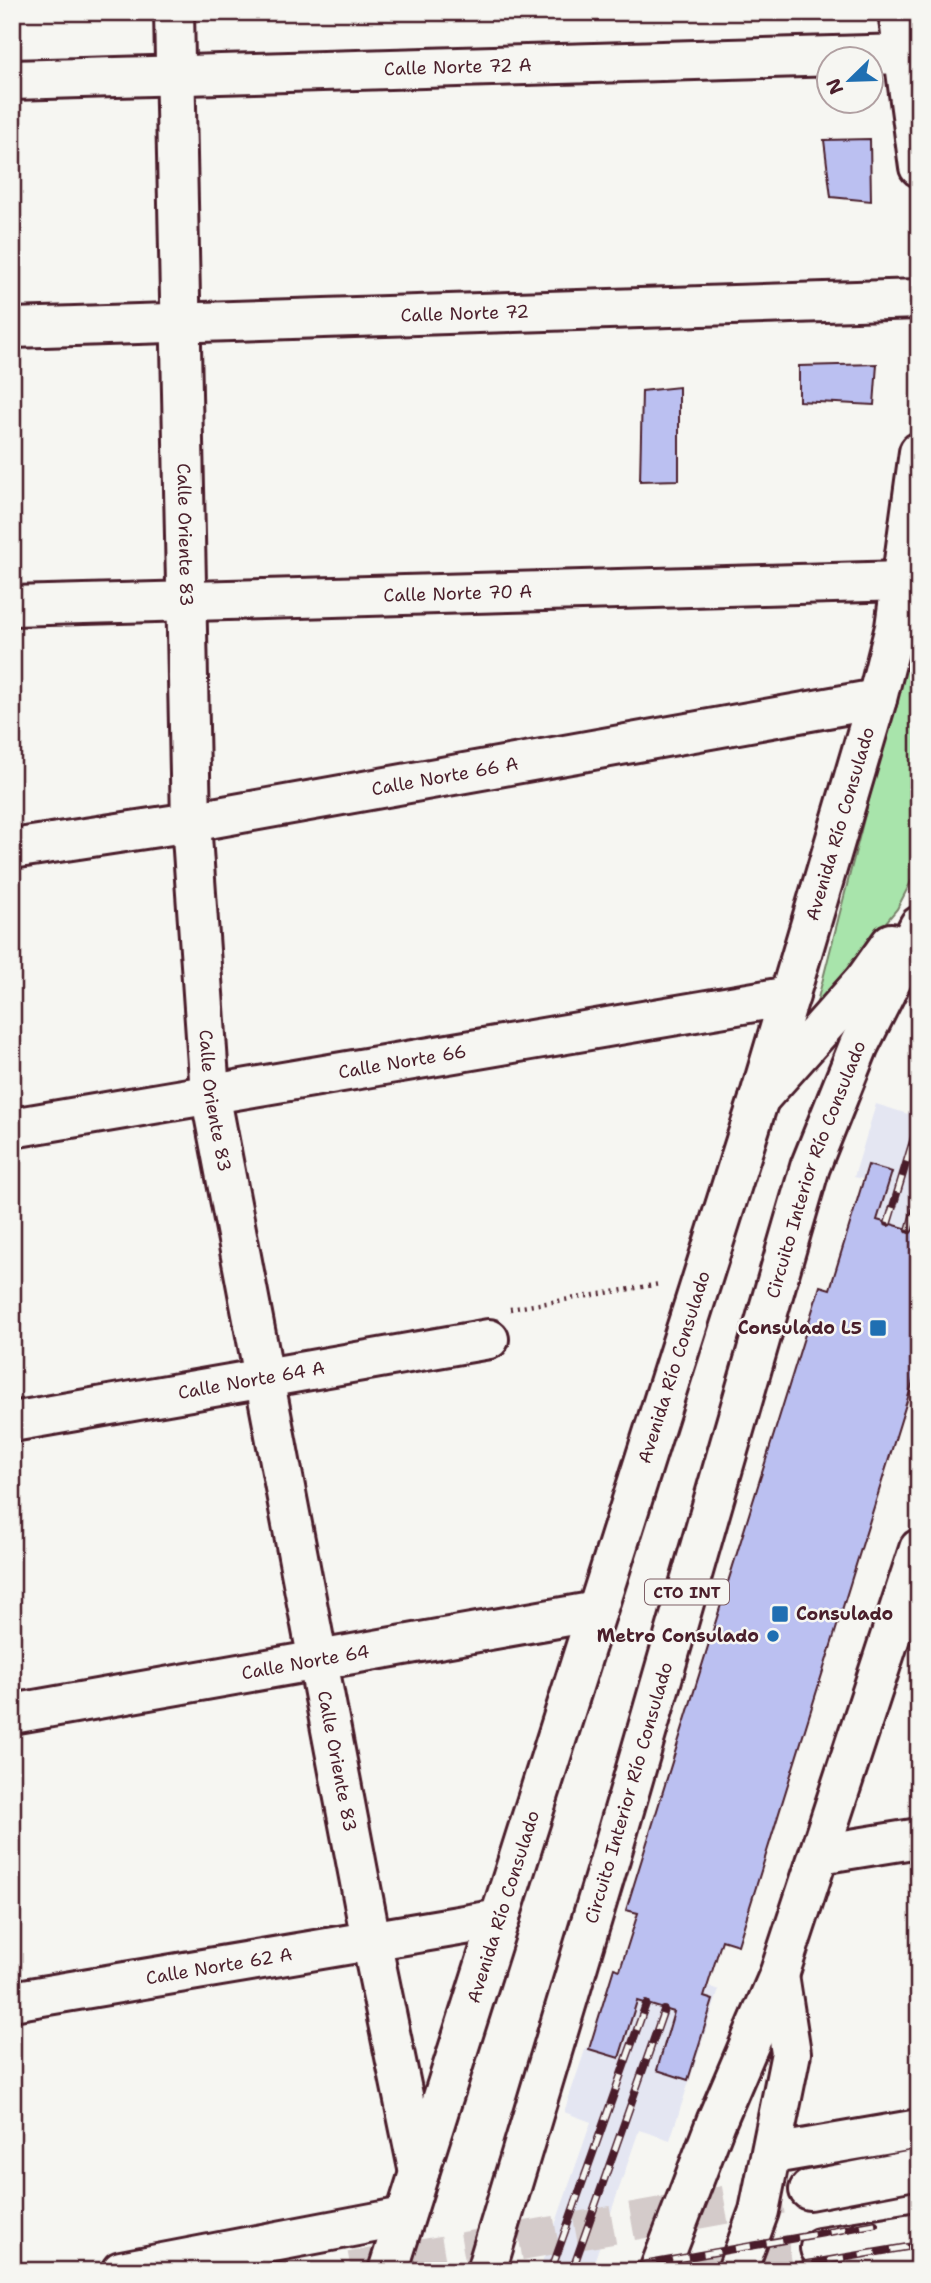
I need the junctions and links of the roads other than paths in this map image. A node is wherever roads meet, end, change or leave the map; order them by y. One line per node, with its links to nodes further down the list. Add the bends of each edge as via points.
1 (174, 12): 4 (main road, Calle Oriente 83)
2 (898, 12): 3 (main road)
3 (904, 54): 4 (main road, Calle Norte 72 A); 6 (main road)
4 (175, 76): 5 (main road, Calle Norte 72 A); 8 (main road, Calle Oriente 83)
5 (12, 80)
6 (919, 167)
7 (919, 299): 8 (main road, Calle Norte 72)
8 (181, 323): 9 (main road, Calle Norte 72); 12 (main road, Calle Oriente 83)
9 (12, 328)
10 (919, 452): 11 (main road, Avenida Río Consulado)
11 (903, 582): 12 (main road, Calle Norte 70 A); 14 (main road, Avenida Río Consulado)
12 (185, 601): 13 (main road, Calle Norte 70 A); 15 (main road, Calle Oriente 83)
13 (12, 606)
14 (877, 699): 15 (main road, Calle Norte 66 A); 19 (main road, Avenida Río Consulado)
15 (191, 822): 16 (main road, Calle Norte 66 A); 20 (main road, Calle Oriente 83)
16 (12, 849)
17 (919, 904): 21 (main road, via 864,981)
18 (919, 926): 47 (main road, Circuito Interior Río Consulado / CTO INT, via 859,1045 810,1167)
19 (790, 996): 20 (main road, Calle Norte 66); 21 (main road, Avenida Río Consulado)
20 (211, 1093): 22 (main road, Calle Norte 66); 24 (main road, Calle Oriente 83)
21 (759, 1098): 27 (main road, Avenida Río Consulado)
22 (12, 1128)
23 (489, 1339): 24 (main road, Calle Norte 64 A)
24 (265, 1377): 25 (main road, Calle Norte 64 A); 28 (main road, Calle Oriente 83)
25 (12, 1422)
26 (919, 1549): 31 (main road)
27 (597, 1611): 28 (main road, Calle Norte 64); 32 (main road, Avenida Río Consulado)
28 (320, 1660): 29 (main road, Calle Norte 64); 33 (main road, Calle Oriente 83)
29 (12, 1714)
30 (919, 1838): 31 (main road)
31 (820, 1854): 34 (main road)
32 (500, 1919): 33 (main road, Calle Norte 62 A); 39 (main road, Avenida Río Consulado)
33 (370, 1940): 35 (main road, Calle Norte 62 A); 39 (main road, Calle Oriente 83)
34 (779, 1975): 37 (main road, via 791,2053); 48 (main road)
35 (12, 2001)
36 (919, 2129): 37 (main road)
37 (773, 2154): 49 (main road)
38 (919, 2169): 40 (main road)
39 (419, 2173): 41 (main road, Avenida Río Consulado)
40 (808, 2190)
41 (404, 2217): 45 (main road); 46 (main road, Avenida Río Consulado)
42 (919, 2232): 43 (main road)
43 (820, 2248)
44 (919, 2259): 50 (main road)
45 (121, 2271)
46 (388, 2271)
47 (486, 2271)
48 (659, 2271)
49 (737, 2271)
50 (851, 2271)

